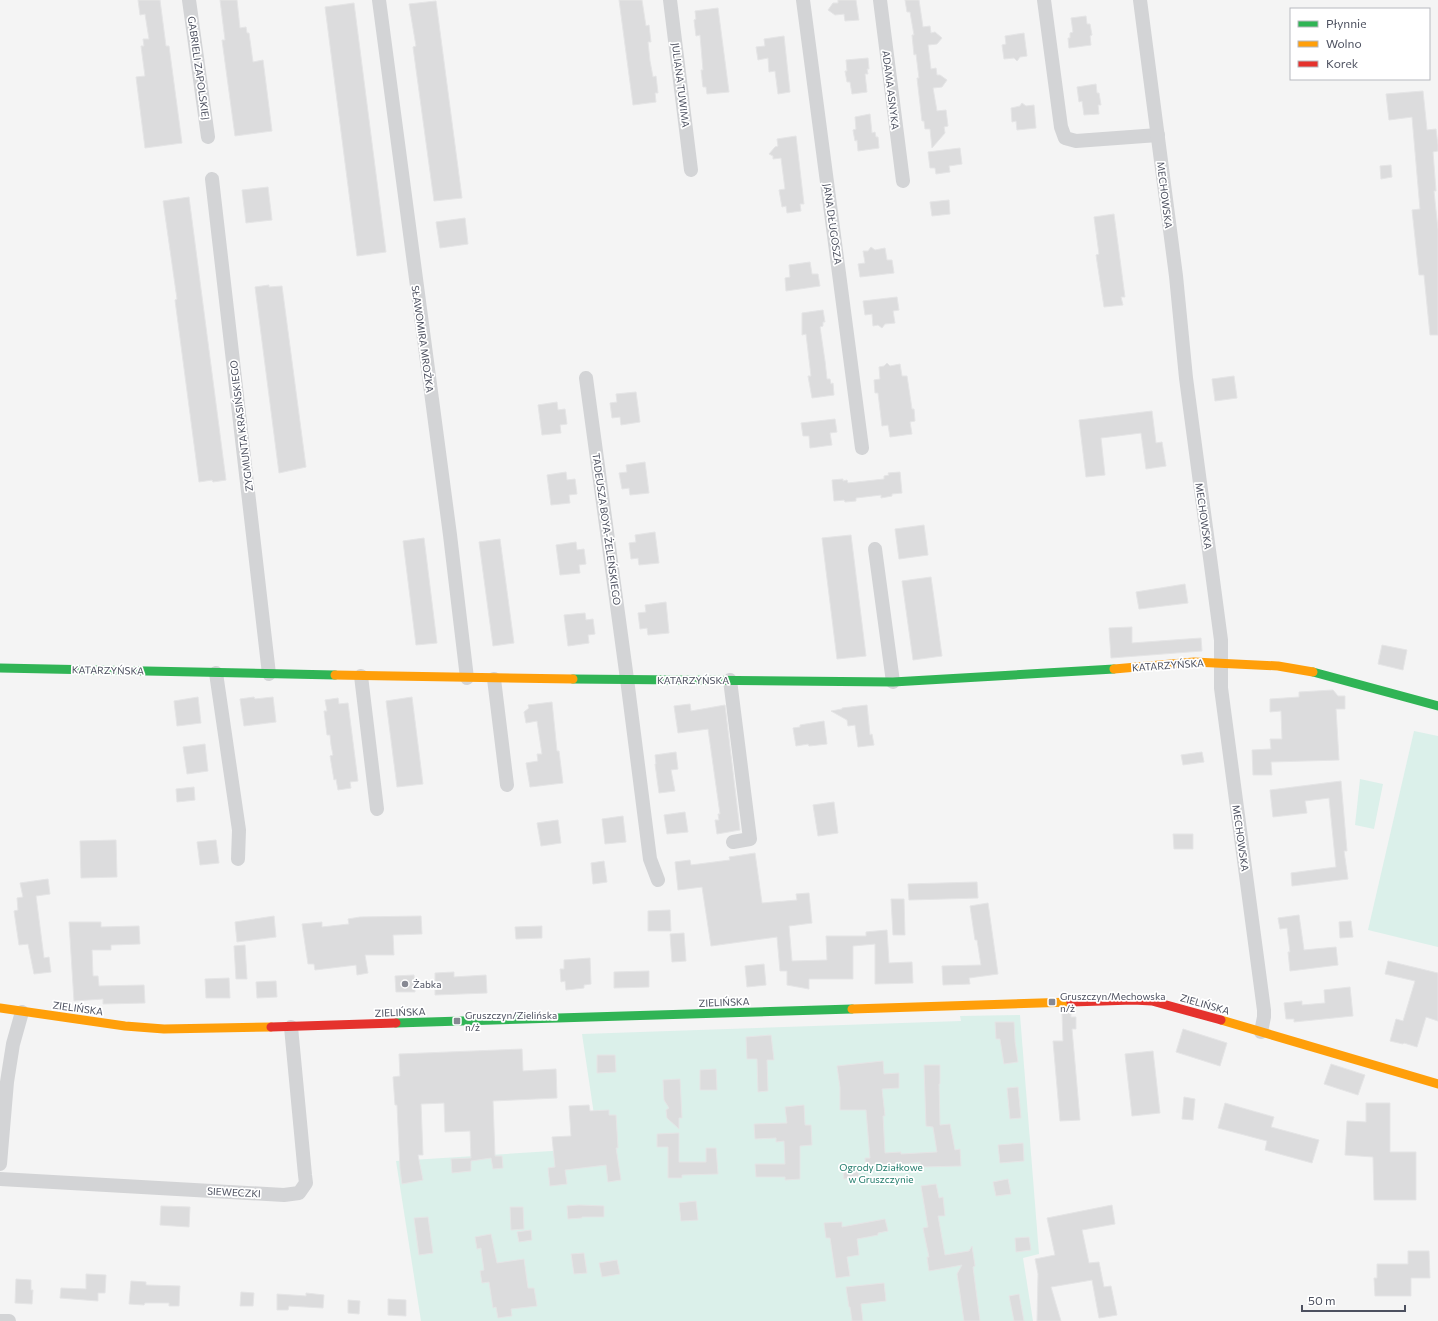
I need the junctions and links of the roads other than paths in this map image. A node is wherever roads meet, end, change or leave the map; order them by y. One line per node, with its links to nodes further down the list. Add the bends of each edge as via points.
1 (189, 0): 9 (street, GABRIELI ZAPOLSKIEJ)
2 (379, 0): 21 (street, SŁAWOMIRA MROŻKA)
3 (670, 0): 10 (street, JULIANA TUWIMA)
4 (803, 0): 14 (street, JANA DŁUGOSZA)
5 (880, 0): 12 (street, ADAMA ASNYKA)
6 (1044, 0): 8 (street, via 1061,127 1065,138 1076,141)
7 (1140, 0): 8 (street, MECHOWSKA)
8 (1158, 135): 16 (street, MECHOWSKA)
9 (208, 137)
10 (691, 170)
11 (212, 179): 19 (street, ZYGMUNTA KRASIŃSKIEGO)
12 (903, 181)
13 (586, 378): 23 (street, TADEUSZA BOYA-ŻELEŃSKIEGO)
14 (862, 448)
15 (875, 549): 25 (street)
16 (1222, 663): 25 (street, KATARZYŃSKA, via 1194,662 1092,671); 26 (street, KATARZYŃSKA, via 1306,670); 35 (street, MECHOWSKA, via 1221,688 1264,1010)
17 (0, 668): 18 (street, KATARZYŃSKA)
18 (216, 673): 19 (street, KATARZYŃSKA); 30 (street, via 239,830)
19 (269, 674): 20 (street, KATARZYŃSKA)
20 (361, 676): 21 (street, KATARZYŃSKA); 28 (street)
21 (468, 678): 22 (street, KATARZYŃSKA)
22 (494, 679): 23 (street, KATARZYŃSKA); 27 (street)
23 (627, 679): 24 (street, KATARZYŃSKA); 31 (street, TADEUSZA BOYA-ŻELEŃSKIEGO, via 650,859)
24 (730, 680): 25 (street, KATARZYŃSKA); 29 (street, via 750,840)
25 (893, 682)
26 (1438, 706)
27 (507, 785)
28 (377, 809)
29 (733, 842)
30 (238, 859)
31 (658, 880)
32 (0, 1008): 33 (street, ZIELIŃSKA)
33 (22, 1012): 34 (street, ZIELIŃSKA, via 125,1026 210,1029); 37 (street, via 13,1044 7,1082)
34 (291, 1027): 35 (street, ZIELIŃSKA, via 1133,1000 1170,1005); 38 (street, SIEWECZKI, via 306,1183 299,1193 284,1195)
35 (1261, 1032): 36 (street, ZIELIŃSKA)
36 (1438, 1084)
37 (0, 1164)
38 (0, 1179)
39 (0, 1321): 40 (street)
40 (9, 1321)

